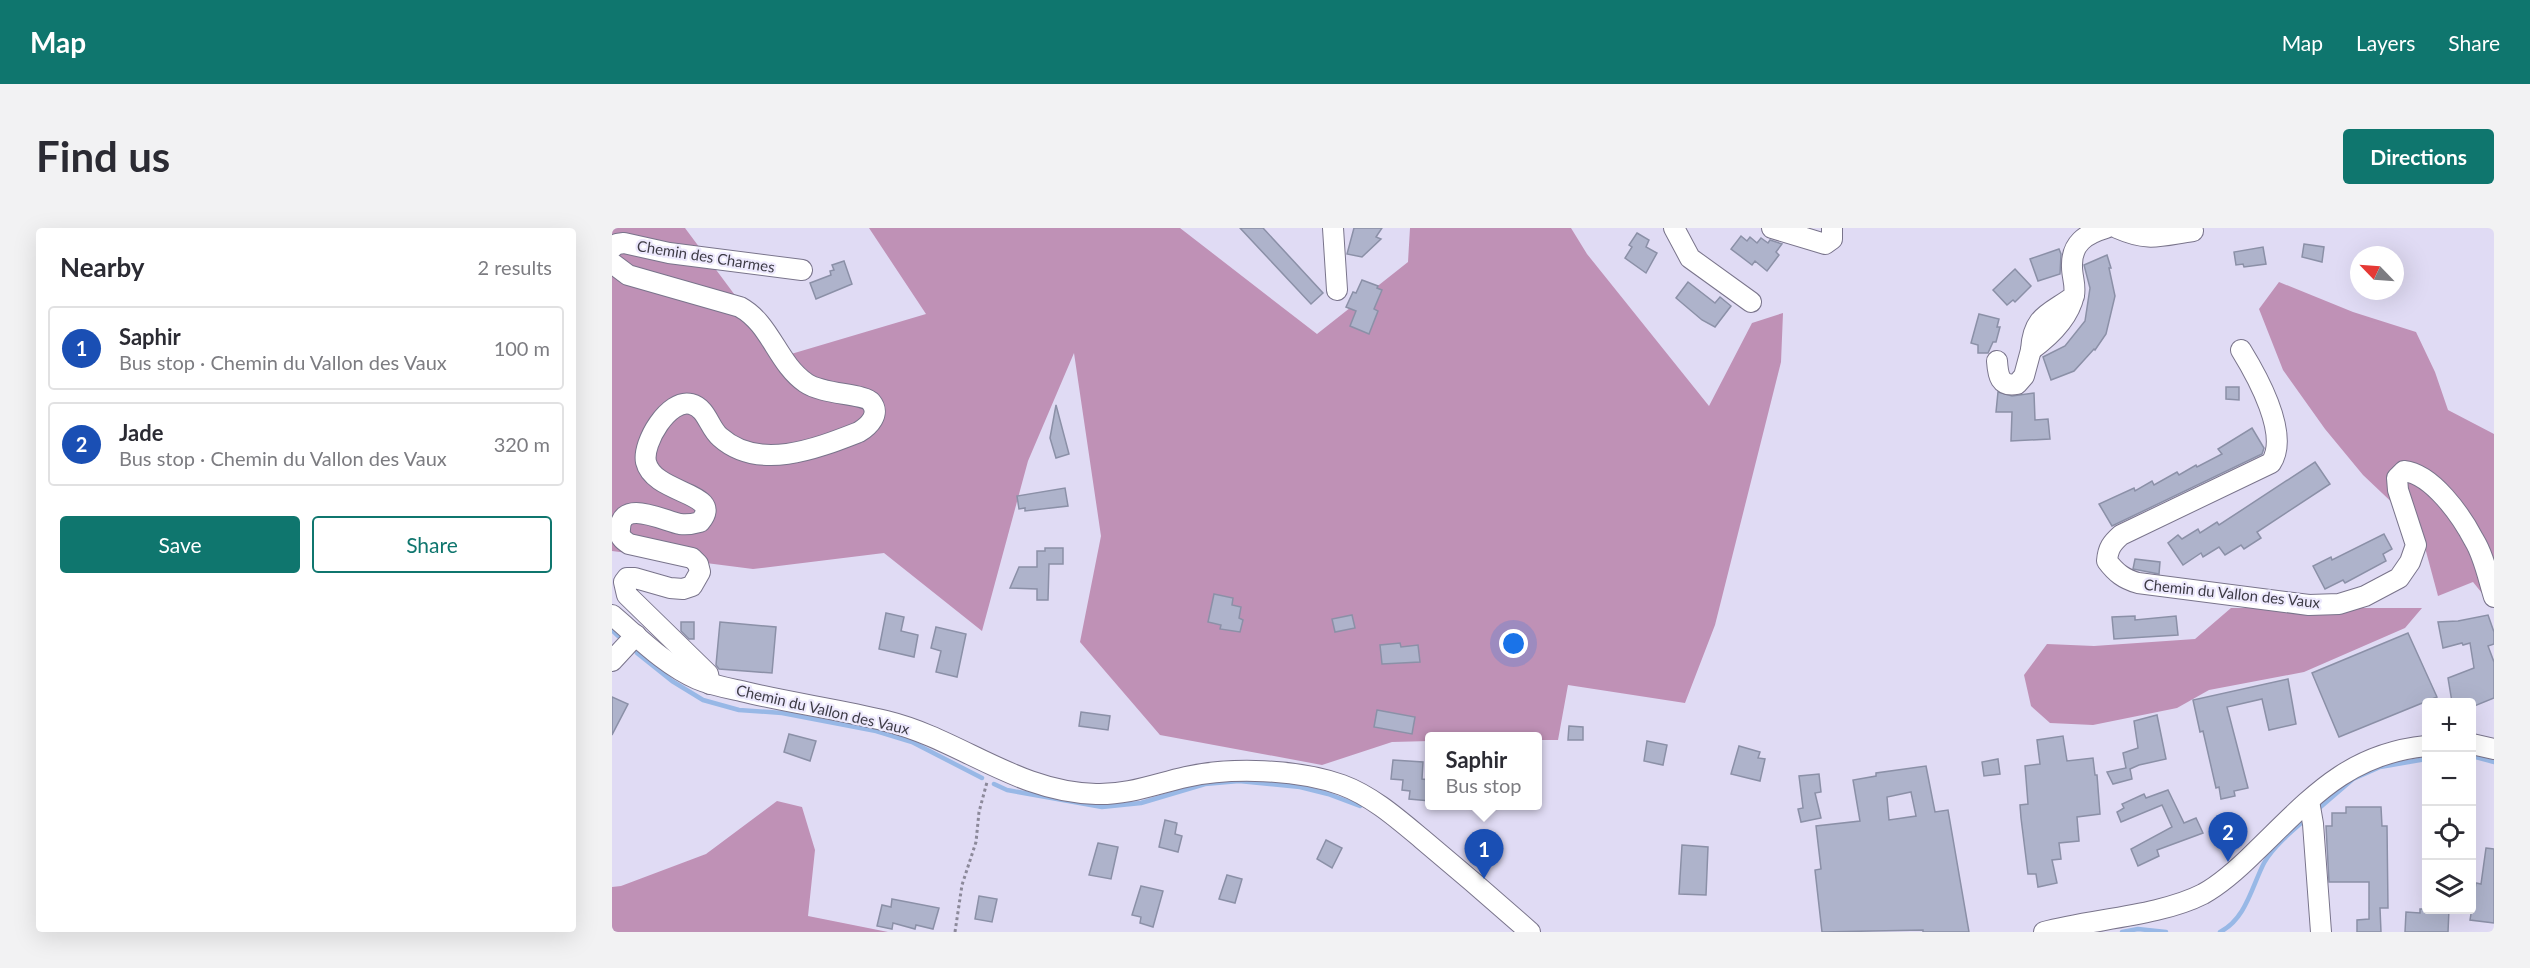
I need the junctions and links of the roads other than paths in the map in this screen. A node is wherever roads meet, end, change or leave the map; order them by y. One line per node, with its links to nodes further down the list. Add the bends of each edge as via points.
1 (1334, 228): 11 (street)
2 (1674, 228): 12 (street, via 1690,258)
3 (1772, 228): 4 (street, via 1825,244 1832,238)
4 (1832, 228)
5 (2106, 228): 14 (street, via 2087,234 2073,254 2074,296 2067,313 2031,350 2018,384 2002,382)
6 (2117, 228): 7 (street, via 2148,238)
7 (2193, 231)
8 (612, 248): 10 (street, Chemin des Charmes, via 624,243 669,253)
9 (612, 263): 19 (street, Chemin des Charmes, via 628,275 729,303 754,314 794,373 807,384 837,395 863,397 875,408 868,427 859,432 792,454 742,450 720,437 699,408 691,404 680,403 672,408 654,432 645,458 648,471 662,483 699,498 705,506 705,516 700,522 681,524 635,512 623,519 620,534 629,544 692,558 700,572 692,586 683,589 635,578 627,578 624,588 708,674)
10 (802, 270)
11 (1337, 290)
12 (1751, 302)
13 (2241, 350): 15 (street, Chemin du Vallon des Vaux, via 2262,388 2273,421 2276,455 2271,463 2121,535 2108,552 2107,561 2115,571 2138,583 2309,605 2365,596 2398,578 2416,545 2398,490 2397,478 2404,471 2416,472 2429,480 2475,540)
14 (1997, 361)
15 (2494, 597)
16 (612, 615): 17 (street, Chemin du Vallon des Vaux)
17 (636, 635): 18 (street); 19 (street, Chemin du Vallon des Vaux, via 670,663)
18 (612, 661)
19 (710, 684): 24 (street, Chemin du Vallon des Vaux, via 904,726 995,768 1073,793 1131,792 1222,770 1290,775 1342,785 1395,818)
20 (2476, 745): 22 (street)
21 (2422, 747): 23 (street, via 2357,764)
22 (2494, 749)
23 (2309, 802): 25 (street, via 2242,865 2203,894 2180,903); 26 (street)
24 (1530, 932)
25 (2044, 932)
26 (2321, 932)

